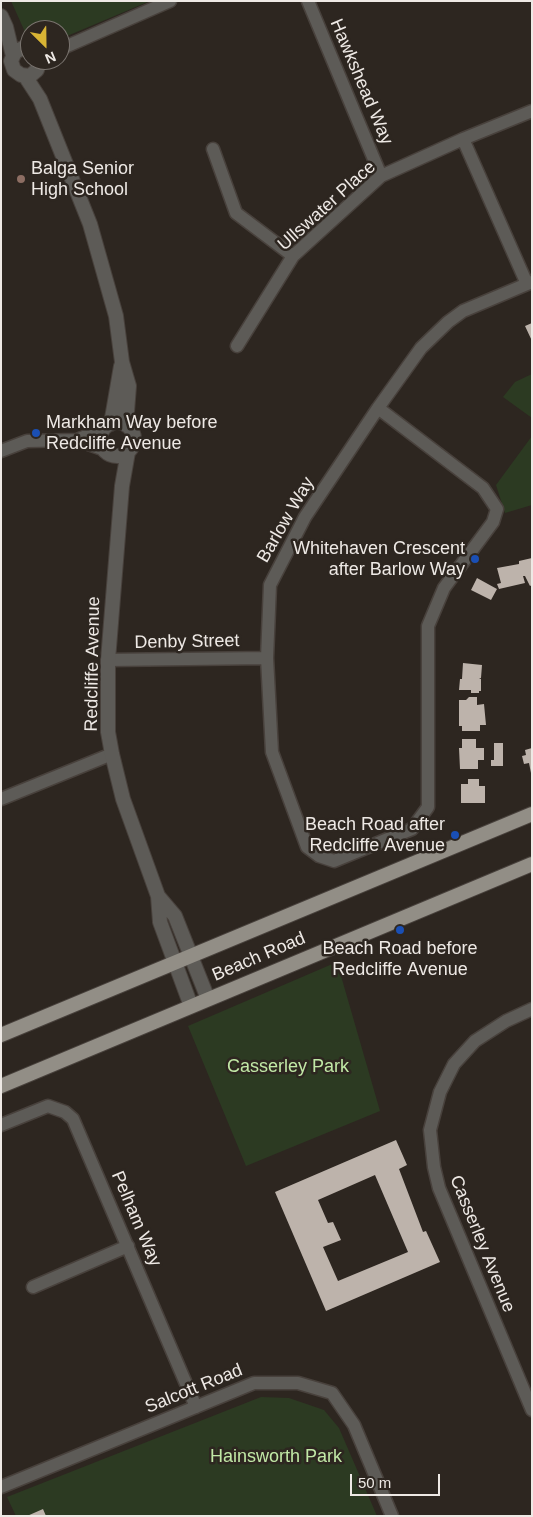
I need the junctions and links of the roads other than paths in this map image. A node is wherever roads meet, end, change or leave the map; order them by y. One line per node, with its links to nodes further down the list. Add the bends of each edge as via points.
1 (170, 1): 5 (street)
2 (308, 1): 13 (street, Hawkshead Way)
3 (4, 21): 4 (street); 7 (street)
4 (20, 39)
5 (70, 44)
6 (20, 50): 7 (street)
7 (13, 56): 8 (street, via 14,70 17,73)
8 (26, 70)
9 (38, 70): 17 (street, via 40,99 90,224 116,316)
10 (532, 111): 11 (street, Ullswater Place)
11 (463, 139): 13 (street, Ullswater Place); 15 (street)
12 (213, 149): 14 (street, via 236,213)
13 (381, 176): 14 (street, Ullswater Place)
14 (293, 256): 16 (street, Ullswater Place)
15 (530, 283): 18 (street, Barlow Way, via 463,311 448,322 421,348)
16 (237, 346)
17 (122, 362): 19 (street); 20 (street, via 129,386)
18 (378, 408): 26 (street, Barlow Way, via 304,517 270,585); 26 (street, Barlow Way, via 483,488 497,509 493,522 444,588 428,626 428,807 412,829 334,861 307,847 272,752)
19 (109, 425): 20 (street); 21 (street); 23 (street, via 100,441)
20 (126, 425): 24 (street, via 134,438)
21 (77, 440): 22 (street, via 27,441); 23 (street)
22 (1, 451)
23 (106, 452): 24 (street, via 119,456); 25 (street, Redcliffe Avenue)
24 (128, 452): 25 (street, Redcliffe Avenue)
25 (122, 486): 27 (street, Redcliffe Avenue)
26 (267, 658): 27 (street, Denby Street)
27 (108, 660): 28 (street, Redcliffe Avenue, via 108,732)
28 (112, 754): 29 (street); 32 (street, Redcliffe Avenue, via 123,800)
29 (1, 799)
30 (532, 814): 33 (main road, Beach Road)
31 (532, 864): 35 (main road, Beach Road)
32 (158, 896): 33 (street, Redcliffe Avenue, via 175,916); 34 (street, Redcliffe Avenue, via 160,922)
33 (191, 957): 34 (main road, Beach Road); 35 (street, Redcliffe Avenue)
34 (175, 964): 36 (street, Redcliffe Avenue); 38 (main road, Beach Road)
35 (208, 999): 36 (main road, Beach Road)
36 (191, 1006): 39 (main road, Beach Road)
37 (532, 1009): 44 (street, Casserley Avenue, via 475,1041 454,1064 440,1092 430,1130 439,1188)
38 (1, 1036)
39 (1, 1086)
40 (1, 1124): 41 (street, Pelham Way, via 48,1106 73,1119)
41 (128, 1246): 42 (street); 43 (street, Pelham Way)
42 (33, 1287)
43 (196, 1407): 45 (street, Salcott Road); 46 (street, Salcott Road, via 254,1382 298,1383 332,1393 354,1425)
44 (532, 1410)
45 (1, 1486)
46 (392, 1516)

